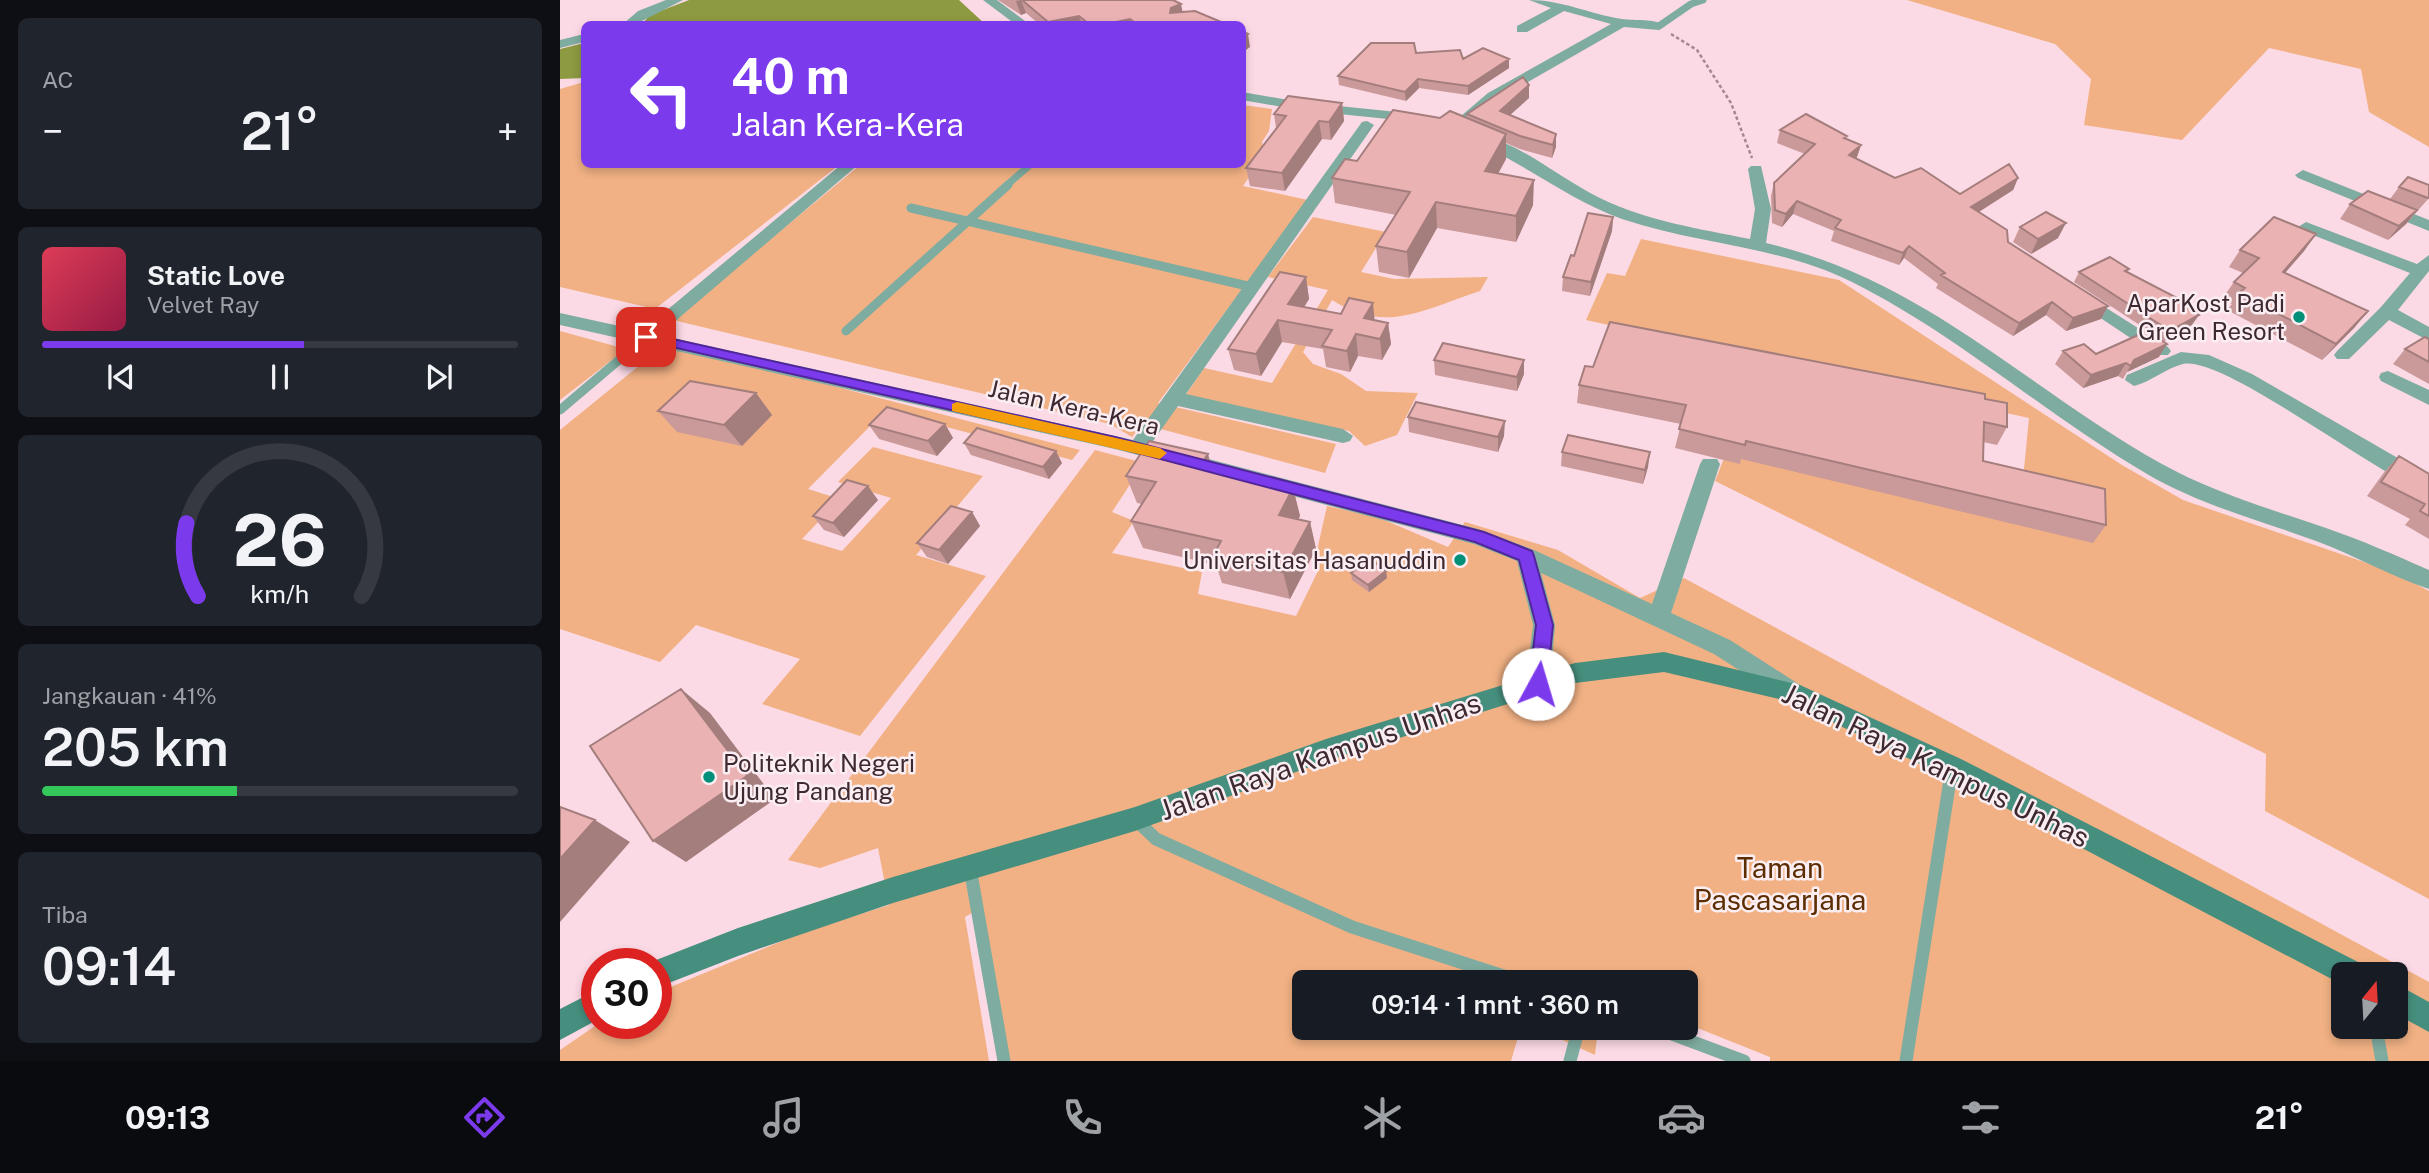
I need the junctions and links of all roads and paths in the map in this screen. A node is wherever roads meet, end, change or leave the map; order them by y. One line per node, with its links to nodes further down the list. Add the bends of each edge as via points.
1 (677, 0): 6 (street)
2 (1535, 0): 5 (street)
3 (1703, 0): 10 (lane)
4 (983, 3): 7 (street); 8 (street)
5 (1561, 8): 9 (street); 11 (street)
6 (633, 21)
7 (1002, 21)
8 (1017, 21)
9 (1622, 23): 10 (street); 15 (street)
10 (1659, 26): 19 (path, via 1697,50 1731,103)
11 (1522, 29)
12 (581, 39): 13 (street)
13 (560, 44)
14 (1246, 97): 15 (street)
15 (1452, 123): 25 (street, via 1597,203 1652,221)
16 (1367, 125): 27 (street)
17 (847, 168): 33 (street)
18 (1027, 168): 22 (lane)
19 (1756, 169): 25 (street, via 1763,209)
20 (2303, 175): 23 (street)
21 (911, 208): 22 (lane)
22 (967, 221): 27 (lane); 31 (lane)
23 (2429, 226)
24 (2306, 227): 26 (street)
25 (1758, 238): 46 (street, via 1874,286 2156,470 2233,505 2347,544)
26 (2424, 265): 29 (street)
27 (1252, 287): 38 (street)
28 (2067, 287): 35 (street, via 2161,350)
29 (2387, 312): 32 (street); 34 (street)
30 (560, 319): 33 (street, Jalan Kera-Kera)
31 (846, 331)
32 (2429, 335)
33 (646, 337): 40 (lane); 42 (street, Jalan Kera-Kera)
34 (2343, 355)
35 (2181, 358): 37 (street); 44 (street, via 2203,359 2245,378)
36 (2388, 377): 39 (street)
37 (2134, 380)
38 (1173, 398): 41 (street); 42 (street)
39 (2429, 398)
40 (560, 410)
41 (1343, 436)
42 (1138, 448): 45 (street, Jalan Kera-Kera, via 1478,537)
43 (1710, 464): 47 (street)
44 (2429, 485)
45 (1526, 556): 47 (street, Jalan Kera-Kera); 48 (street, via 1544,625)
46 (2429, 580)
47 (1658, 618): 49 (street, Jalan Kera-Kera, via 1722,647)
48 (1538, 684): 49 (street, Jalan Raya Kampus Unhas, via 1575,673 1664,662); 51 (street, Jalan Raya Kampus Unhas, via 1326,750)
49 (1792, 692): 50 (street, Jalan Raya Kampus Unhas)
50 (1952, 767): 53 (street, Jalan Raya Kampus Unhas); 66 (lane)
51 (1135, 820): 52 (street, Jalan Raya Kampus Unhas); 55 (lane, via 1156,839 1352,928)
52 (970, 868): 54 (street, Jalan Raya Kampus Unhas, via 737,942); 63 (lane)
53 (2331, 963)
54 (672, 968)
55 (1484, 970)
56 (2408, 1005): 58 (street)
57 (581, 1013): 59 (street)
58 (2429, 1018)
59 (560, 1025)
60 (1576, 1040): 64 (lane)
61 (1688, 1040): 65 (lane)
62 (2378, 1040): 67 (lane)
63 (1004, 1061)
64 (1570, 1061)
65 (1744, 1061)
66 (1906, 1061)
67 (2382, 1061)

